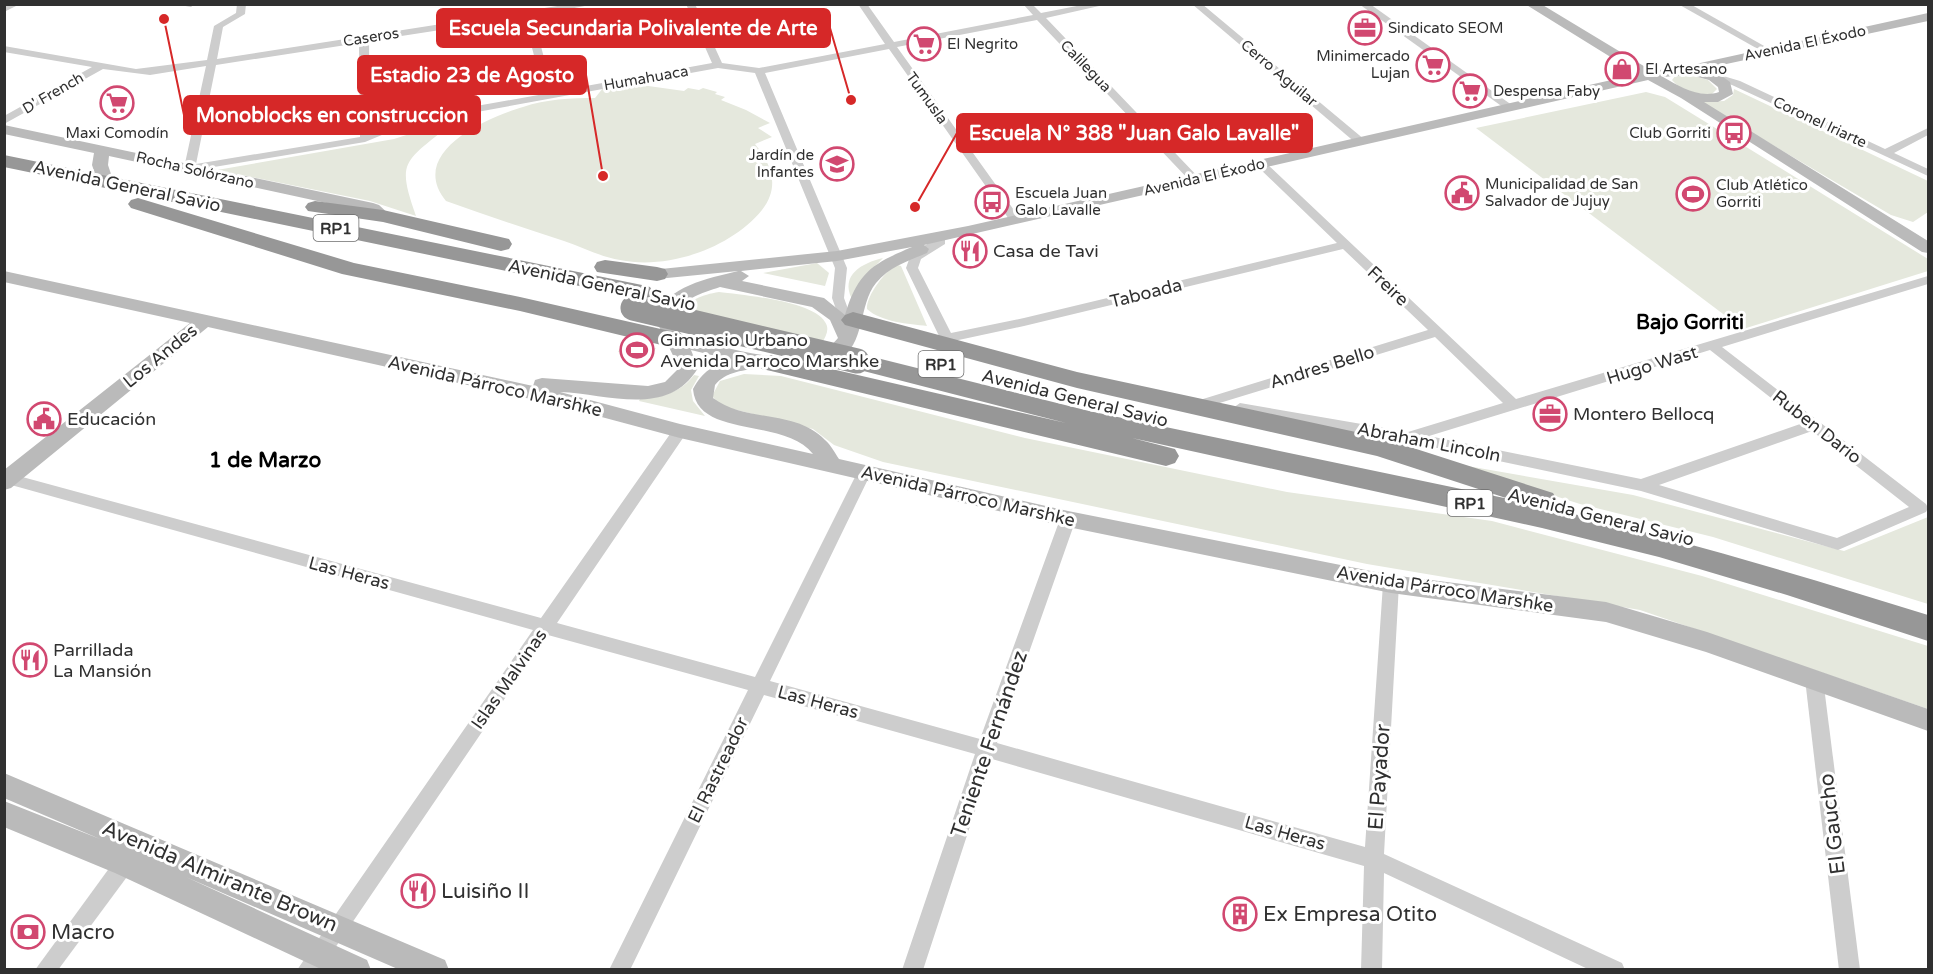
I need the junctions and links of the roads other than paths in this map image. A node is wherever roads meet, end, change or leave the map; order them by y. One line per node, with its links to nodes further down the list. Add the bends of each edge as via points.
1 (13, 4): 15 (street)
2 (178, 4): 3 (street)
3 (191, 4)
4 (242, 4): 23 (street, via 240,14 219,26)
5 (591, 4): 16 (street, Caseros)
6 (690, 4): 24 (street)
7 (862, 4): 20 (street, Tumusla)
8 (1027, 4): 17 (street, Calilegua)
9 (1104, 4): 17 (street, Humahuaca)
10 (1196, 4): 37 (street, Cerro Aguilar)
11 (1363, 4): 32 (street)
12 (1531, 4): 28 (main road)
13 (1545, 4): 29 (main road)
14 (1682, 4): 22 (street)
15 (4, 9)
16 (528, 15): 19 (street, Caseros); 31 (street)
17 (1038, 17): 20 (street, Humahuaca); 46 (street, Calilegua)
18 (1929, 17): 22 (main road, Avenida El Éxodo)
19 (364, 38): 23 (street, Caseros); 36 (street)
20 (888, 45): 26 (street, Humahuaca); 49 (street, Tumusla)
21 (4, 49): 25 (street, Caseros)
22 (1768, 51): 29 (main road, Avenida El Éxodo)
23 (212, 63): 25 (street, Caseros, via 150,72); 42 (street)
24 (718, 65): 26 (street, Humahuaca); 31 (street, Humahuaca)
25 (101, 66): 33 (street, D' French)
26 (759, 71): 54 (street)
27 (1710, 75): 29 (main road); 29 (main road, via 1725,85 1726,94 1713,99); 39 (street, Coronel Iriarte, via 1736,83)
28 (1650, 76): 29 (main road, Avenida El Éxodo); 30 (main road, Avenida El Éxodo)
29 (1673, 81): 30 (main road, Avenida El Éxodo); 53 (main road)
30 (1616, 84): 32 (main road, Avenida El Éxodo)
31 (549, 95): 36 (street, Humahuaca, via 403,122)
32 (1511, 108): 37 (main road, Avenida El Éxodo)
33 (4, 121)
34 (4, 129): 38 (main road, Rocha Solórzano)
35 (1929, 130): 39 (street)
36 (364, 139): 42 (street, Humahuaca)
37 (1362, 142): 41 (main road, Avenida El Éxodo)
38 (102, 149): 42 (main road, Rocha Solórzano); 45 (main road, via 100,165)
39 (1885, 153): 43 (street, Coronel Iriarte)
40 (4, 161): 45 (highway, Avenida General Savio / RP1)
41 (1262, 165): 46 (main road, Avenida El Éxodo); 52 (street, Freire)
42 (190, 168): 48 (main road, Rocha Solórzano, via 374,208)
43 (1929, 173)
44 (4, 179): 47 (highway, Avenida General Savio / RP1)
45 (105, 180): 47 (highway, Avenida General Savio / RP1)
46 (1195, 180): 49 (main road, Avenida El Éxodo)
47 (145, 198): 48 (highway, via 260,200); 63 (highway, via 350,269); 68 (highway, Avenida General Savio / RP1, bridge, via 512,274 644,311)
48 (382, 216): 56 (highway, via 624,271)
49 (1016, 220): 50 (main road, Avenida El Éxodo)
50 (968, 231): 51 (main road, Avenida El Éxodo); 54 (main road, Avenida El Éxodo)
51 (942, 241): 60 (main road, Avenida El Éxodo, via 906,254 881,269 861,292); 64 (street, via 915,257 912,268)
52 (1344, 245): 62 (street, Freire); 64 (street, Taboada)
53 (1929, 248)
54 (837, 256): 55 (main road, Avenida El Éxodo); 60 (street, via 842,268 838,298)
55 (796, 262): 56 (main road, Avenida El Éxodo); 59 (main road, Avenida El Éxodo)
56 (657, 274): 59 (main road)
57 (4, 276): 61 (main road, Avenida Párroco Marshke)
58 (1929, 280): 65 (street, Hugo Wast)
59 (719, 282): 60 (main road, via 818,302); 63 (main road, Avenida El Éxodo, via 691,291 667,310 664,318)
60 (845, 321): 64 (highway); 66 (main road, via 842,346 828,357)
61 (203, 322): 67 (main road, Avenida Párroco Marshke); 76 (main road, Los Andes)
62 (1436, 332): 69 (street, Andres Bello); 70 (street, Freire)
63 (674, 340): 66 (main road); 67 (main road, Avenida El Éxodo, via 685,355 688,370 672,386 655,393)
64 (947, 342): 68 (highway)
65 (1713, 346): 70 (street, Hugo Wast); 71 (street, Ruben Dario)
66 (771, 363): 74 (main road, via 733,366 716,372 704,386 704,401 717,412 788,427 821,444); 78 (highway, via 1197,463)
67 (478, 382): 72 (main road, Avenida Párroco Marshke)
68 (1012, 382): 69 (street, Abraham Lincoln, via 1041,365); 78 (highway, Avenida General Savio / RP1, via 1173,439); 82 (highway, Avenida General Savio / RP1, via 1179,423 1543,500 1738,551)
69 (1208, 402): 73 (street, Abraham Lincoln)
70 (1515, 406): 73 (street, Hugo Wast)
71 (1813, 425): 77 (street); 80 (street, Ruben Dario, via 1921,508)
72 (680, 430): 74 (main road, Avenida Párroco Marshke); 83 (street, Islas Malvinas)
73 (1408, 437): 77 (street, Abraham Lincoln)
74 (831, 464): 75 (main road, Avenida Párroco Marshke)
75 (864, 472): 79 (main road, Avenida Párroco Marshke); 86 (street, El Rastreador)
76 (6, 479): 83 (street, Las Heras)
77 (1641, 485): 80 (street, Abraham Lincoln)
78 (1462, 501): 84 (highway, Avenida General Savio / RP1, via 1722,563)
79 (1068, 519): 81 (main road, Avenida Párroco Marshke); 88 (street, Teniente Fernández)
80 (1838, 544)
81 (1391, 584): 85 (main road, Avenida Párroco Marshke, via 1606,612); 92 (street, El Payador)
82 (1929, 611)
83 (545, 627): 86 (street, Las Heras); 94 (street, Islas Malvinas)
84 (1929, 628)
85 (1814, 678): 87 (main road, Avenida Párroco Marshke); 103 (street, El Gaucho)
86 (760, 686): 88 (street, Las Heras); 99 (street, El Rastreador)
87 (1929, 720)
88 (986, 748): 92 (street, Las Heras); 100 (street, Teniente Fernández)
89 (4, 784): 91 (main road, Avenida Almirante Brown)
90 (4, 814): 93 (main road, Avenida Almirante Brown)
91 (143, 842): 93 (street); 94 (main road, Avenida Almirante Brown)
92 (1374, 859): 101 (street, El Payador); 102 (street, Las Heras)
93 (125, 863): 95 (main road, Avenida Almirante Brown); 96 (street)
94 (338, 927): 95 (street, Islas Malvinas); 98 (main road, Avenida Almirante Brown)
95 (314, 961): 97 (main road, Avenida Almirante Brown)
96 (45, 969)
97 (357, 969)
98 (435, 969)
99 (620, 969)
100 (912, 969)
101 (1371, 969)
102 (1615, 969)
103 (1850, 969)

